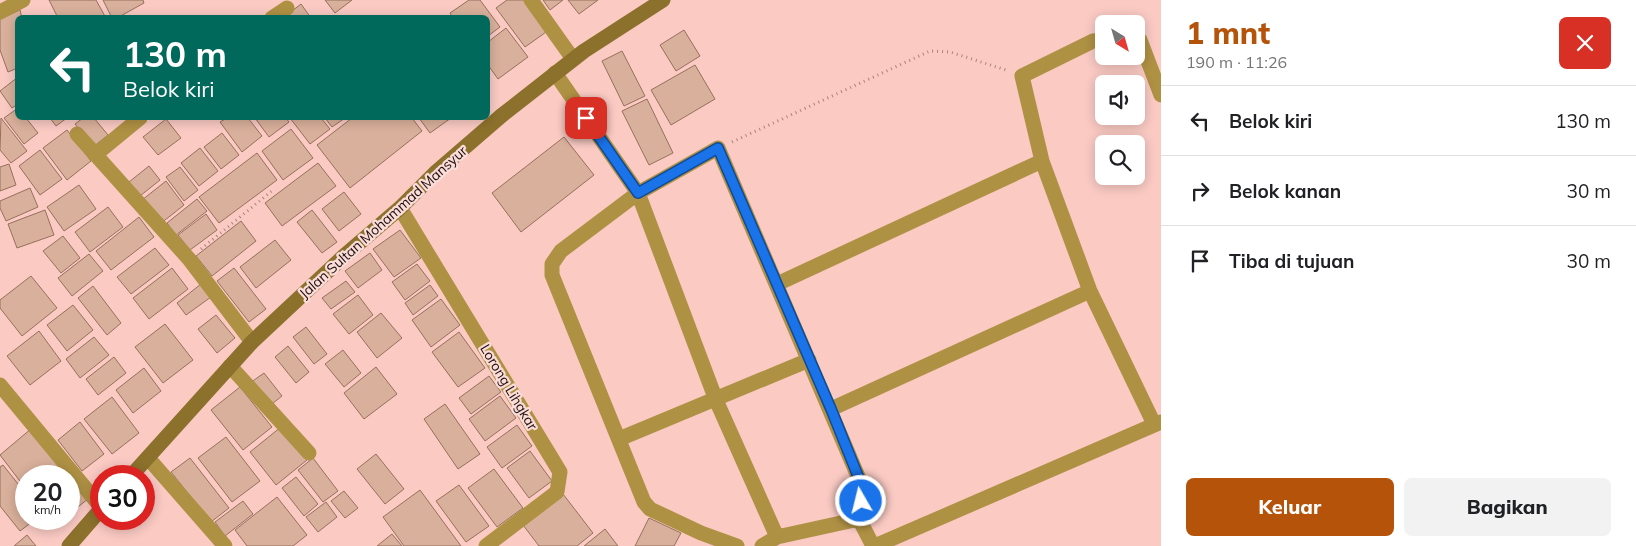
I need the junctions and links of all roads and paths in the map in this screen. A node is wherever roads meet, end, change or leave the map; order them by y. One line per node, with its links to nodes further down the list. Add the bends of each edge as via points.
1 (22, 0): 5 (street)
2 (531, 0): 9 (street)
3 (663, 0): 9 (street, Jalan Sultan Mohammad Mansyur)
4 (287, 8): 6 (street)
5 (0, 12)
6 (276, 15)
7 (1095, 41): 11 (street)
8 (1145, 52): 12 (street)
9 (573, 59): 10 (street, Jalan Sultan Mohammad Mansyur)
10 (555, 73): 19 (street); 20 (street, Jalan Sultan Mohammad Mansyur, via 434,173)
11 (1022, 76): 15 (path, via 950,52 930,51); 17 (street)
12 (1161, 95)
13 (138, 120): 16 (street)
14 (77, 134): 16 (street)
15 (718, 148): 19 (street); 22 (street)
16 (95, 155): 21 (street)
17 (1042, 160): 22 (street); 23 (street)
18 (273, 190): 21 (path)
19 (638, 193): 28 (street); 31 (street, via 561,250 552,264 552,274)
20 (400, 208): 24 (street, Jalan Sultan Mohammad Mansyur); 41 (street, Lorong Lihgkar, via 560,472 557,492)
21 (189, 259): 24 (street)
22 (777, 284): 25 (street)
23 (1090, 290): 29 (street); 30 (street)
24 (252, 342): 26 (street, Jalan Sultan Mohammad Mansyur)
25 (809, 360): 28 (street); 29 (street)
26 (230, 366): 32 (street); 33 (street, Jalan Sultan Mohammad Mansyur)
27 (0, 385): 35 (street)
28 (716, 400): 31 (street); 38 (street)
29 (831, 409): 36 (street, via 860,481)
30 (1157, 423): 44 (street)
31 (619, 439): 42 (street, via 644,502 650,509)
32 (309, 453)
33 (148, 458): 34 (street, Jalan Sultan Mohammad Mansyur); 40 (street)
34 (141, 465)
35 (90, 495)
36 (859, 519): 38 (street); 44 (street)
37 (90, 521): 39 (street)
38 (777, 537): 43 (street)
39 (69, 546)
40 (225, 546)
41 (486, 546)
42 (737, 546)
43 (762, 546)
44 (874, 546)

